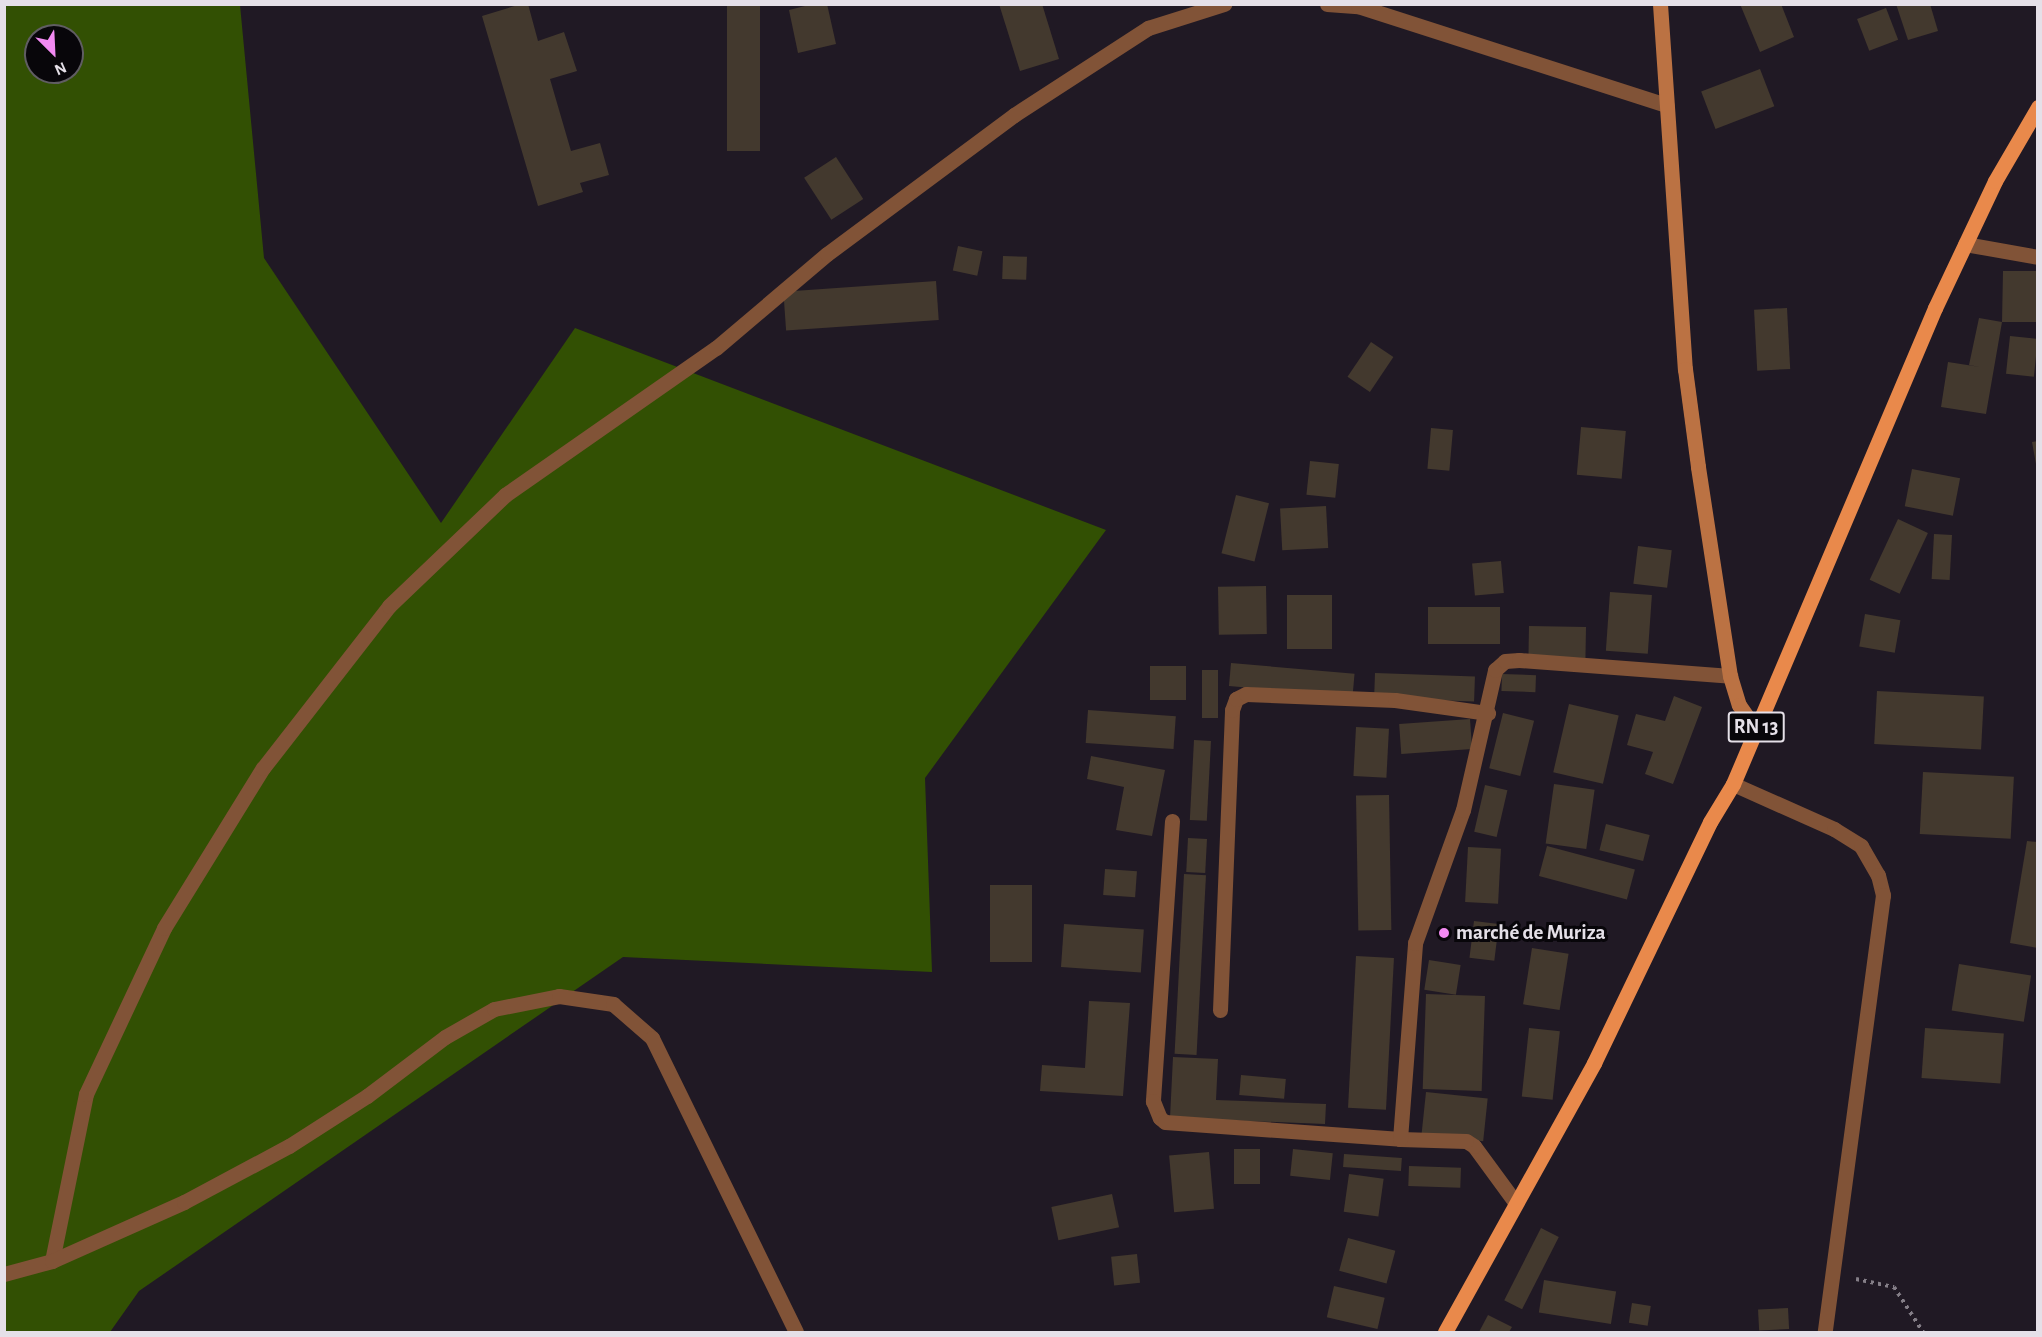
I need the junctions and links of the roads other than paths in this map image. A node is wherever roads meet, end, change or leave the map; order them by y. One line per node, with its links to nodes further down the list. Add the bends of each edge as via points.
1 (1224, 4): 16 (street, via 1148,28 1014,115 827,254 716,348 505,495 389,606 263,768 164,928 86,1094)
2 (1327, 4): 4 (street, via 1358,6)
3 (1660, 4): 4 (main road)
4 (1666, 105): 8 (main road, via 1685,369)
5 (2037, 107): 6 (main road, RN 13)
6 (1965, 244): 7 (street); 10 (main road, RN 13)
7 (2037, 257)
8 (1730, 676): 9 (street, via 1505,660 1495,670); 10 (main road, via 1739,705)
9 (1488, 713): 13 (street, via 1395,700 1246,694 1236,699 1232,710); 14 (street, via 1463,810 1415,944)
10 (1756, 729): 11 (main road, RN 13)
11 (1733, 784): 15 (main road, RN 13, via 1710,822 1594,1063); 20 (street, via 1834,829 1861,846 1878,875 1883,895)
12 (1172, 821): 14 (street, via 1153,1101 1160,1118 1165,1122)
13 (1220, 1010)
14 (1400, 1139): 15 (street, via 1466,1141 1474,1146)
15 (1515, 1202): 19 (main road, RN 13)
16 (52, 1261): 17 (street); 18 (street, via 184,1202 289,1146 368,1096 445,1037 494,1009 526,999 579,997 613,1004 652,1038)
17 (4, 1274)
18 (796, 1332)
19 (1445, 1332)
20 (1825, 1332)

